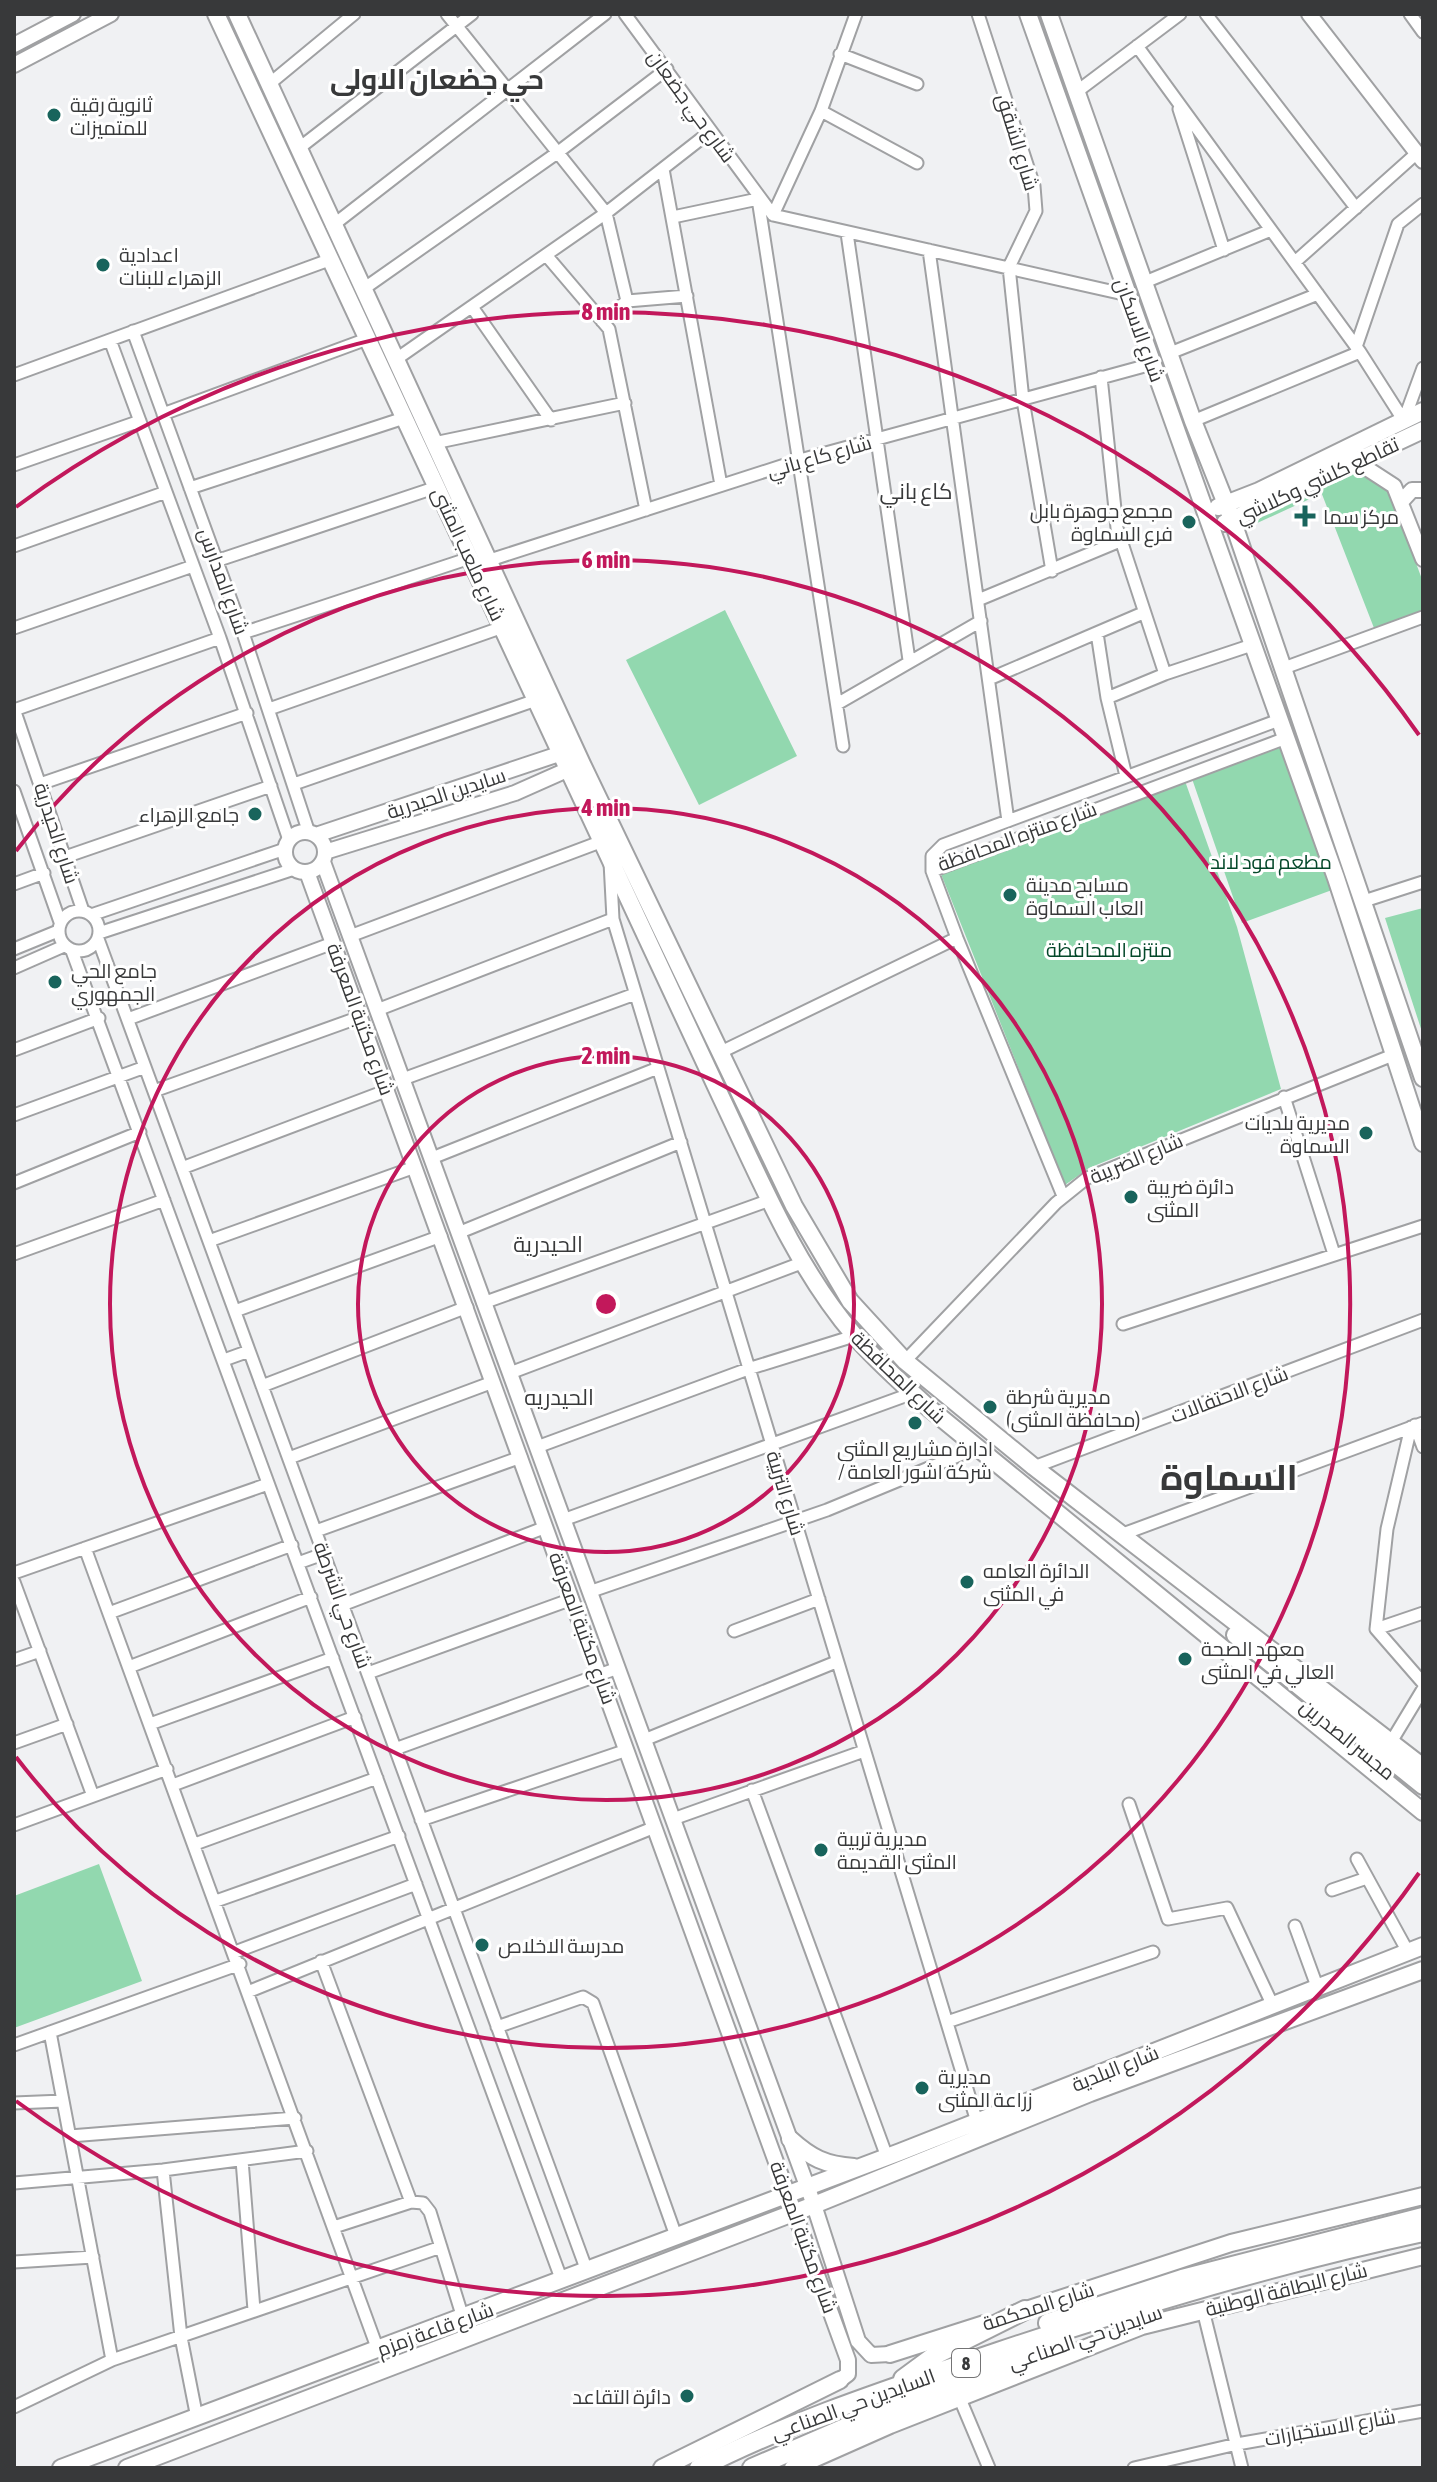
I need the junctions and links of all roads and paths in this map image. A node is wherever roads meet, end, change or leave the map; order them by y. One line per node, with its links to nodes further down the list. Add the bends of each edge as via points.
1 (73, 14): 20 (street)
2 (111, 14): 23 (street)
3 (216, 14): 49 (main road, شارع ملعب المثنى)
4 (237, 14): 26 (main road, شارع ملعب المثنى)
5 (354, 14): 26 (street)
6 (447, 14): 18 (street)
7 (472, 14): 18 (street)
8 (605, 14): 27 (street)
9 (625, 14): 24 (street, شارع حي جضعان)
10 (856, 14): 22 (street)
11 (978, 14): 51 (street, شارع الشقق, via 1034,186 1036,211)
12 (1028, 14): 55 (main road, شارع الاسكان)
13 (1049, 14): 28 (main road, شارع الاسكان)
14 (1180, 14): 21 (street)
15 (1206, 14): 39 (street)
16 (1309, 14): 34 (street)
17 (1410, 14): 19 (street)
18 (457, 27): 27 (street); 32 (street)
19 (1423, 32)
20 (14, 45)
21 (1137, 46): 28 (street); 29 (street)
22 (840, 54): 25 (street); 30 (street)
23 (14, 65)
24 (667, 69): 31 (street, شارع حي جضعان); 33 (street)
25 (917, 84)
26 (268, 85): 32 (main road, شارع ملعب المثنى)
27 (508, 91): 33 (street); 43 (street)
28 (1075, 93): 52 (main road, شارع الاسكان)
29 (1175, 100): 44 (street); 47 (street)
30 (821, 111): 35 (street); 41 (street)
31 (711, 131): 36 (street); 37 (street, شارع حي جضعان)
32 (298, 149): 43 (main road, شارع ملعب المثنى)
33 (557, 153): 40 (street); 53 (street)
34 (1420, 157): 39 (street)
35 (917, 163)
36 (663, 169): 40 (street); 42 (street)
37 (758, 199): 41 (street); 42 (street); 83 (street)
38 (1423, 204): 63 (street, via 1398,224)
39 (1356, 208): 50 (street)
40 (606, 213): 48 (street); 57 (street)
41 (773, 215): 45 (street)
42 (673, 217): 56 (street)
43 (332, 226): 53 (main road, شارع ملعب المثنى)
44 (1271, 230): 47 (street); 50 (street)
45 (847, 233): 46 (street); 81 (street)
46 (929, 250): 51 (street); 75 (street)
47 (1224, 250): 52 (street)
48 (546, 255): 58 (street); 59 (street)
49 (329, 260): 60 (street); 61 (main road, شارع ملعب المثنى)
50 (1295, 262): 54 (street)
51 (1009, 267): 55 (street); 70 (street)
52 (1145, 282): 64 (main road, شارع الاسكان)
53 (362, 290): 65 (main road, شارع ملعب المثنى)
54 (1318, 294): 63 (street); 64 (street)
55 (1128, 295): 66 (main road, شارع الاسكان)
56 (687, 296): 57 (street); 87 (street)
57 (627, 301): 59 (street)
58 (472, 307): 65 (street); 76 (street)
59 (602, 321): 71 (street, via 613,341)
60 (133, 331): 62 (street); 73 (street, شارع المدارس)
61 (367, 339): 73 (street); 74 (main road, شارع ملعب المثنى)
62 (110, 340): 68 (street); 77 (street, شارع المدارس)
63 (1358, 350): 78 (street); 79 (street)
64 (1170, 353): 78 (main road, شارع الاسكان)
65 (395, 360): 82 (main road, شارع ملعب المثنى)
66 (1152, 364): 69 (street, شارع كاع باني); 95 (main road, شارع الاسكان)
67 (1423, 368): 79 (street)
68 (14, 375)
69 (1101, 377): 70 (street, شارع كاع باني); 97 (street)
70 (1023, 400): 75 (street, شارع كاع باني); 104 (street)
71 (625, 403): 76 (street); 94 (street)
72 (1423, 411): 79 (main road)
73 (163, 414): 89 (street, شارع المدارس)
74 (404, 418): 82 (main road, شارع ملعب المثنى); 89 (street)
75 (953, 419): 81 (street, شارع كاع باني); 106 (street)
76 (551, 420): 82 (street)
77 (140, 421): 86 (street); 91 (street, شارع المدارس)
78 (1193, 421): 85 (main road, شارع الاسكان)
79 (1404, 421): 92 (main road)
80 (1423, 430): 84 (main road, تقاطع كلشي وكلاشي)
81 (874, 440): 83 (street, شارع كاع باني); 116 (street)
82 (432, 451): 88 (main road, شارع ملعب المثنى); 101 (main road, شارع ملعب المثنى)
83 (800, 460): 87 (street, شارع كاع باني); 122 (street)
84 (1354, 460): 92 (main road, تقاطع كلشي وكلاشي); 93 (street, via 1384,477)
85 (1208, 461): 92 (main road, via 1239,492); 96 (main road, شارع الاسكان)
86 (14, 465)
87 (721, 485): 94 (street, شارع كاع باني)
88 (437, 487): 99 (main road, شارع ملعب المثنى); 102 (street)
89 (190, 488): 102 (street, شارع المدارس)
90 (1423, 490): 93 (street, via 1412,490)
91 (166, 492): 98 (street); 103 (street, شارع المدارس)
92 (1262, 496): 96 (main road, تقاطع كلشي وكلاشي); 105 (main road, via 1247,524)
93 (1401, 502): 100 (street)
94 (646, 510): 101 (street, شارع كاع باني)
95 (1205, 512): 96 (main road, تقاطع كلشي وكلاشي)
96 (1222, 519): 105 (main road); 115 (main road, شارع الاسكان)
97 (1120, 541): 104 (street); 107 (street)
98 (14, 546)
99 (470, 558): 110 (main road, شارع ملعب المثنى); 112 (street)
100 (1423, 559)
101 (490, 560): 129 (main road, شارع ملعب المثنى)
102 (216, 561): 112 (street, شارع المدارس)
103 (193, 566): 111 (street); 114 (street, شارع المدارس)
104 (1052, 571): 106 (street)
105 (1254, 582): 117 (main road)
106 (978, 600): 109 (street)
107 (1143, 613): 113 (street); 118 (street)
108 (1423, 617): 117 (street)
109 (981, 621): 116 (street); 119 (street)
110 (503, 627): 121 (main road, شارع ملعب المثنى); 123 (street)
111 (14, 628)
112 (243, 633): 123 (street, شارع المدارس)
113 (1097, 633): 119 (street); 120 (street)
114 (220, 638): 124 (street); 125 (street, شارع المدارس)
115 (1252, 645): 118 (street); 126 (main road, شارع الاسكان)
116 (909, 660): 122 (street)
117 (1284, 668): 148 (main road)
118 (1165, 674): 120 (street)
119 (989, 679): 136 (street)
120 (1107, 698): 130 (street)
121 (536, 700): 129 (main road, شارع ملعب المثنى); 132 (street)
122 (837, 704): 128 (street)
123 (269, 709): 132 (street, شارع المدارس)
124 (14, 710): 131 (street, شارع الحيدرية)
125 (247, 713): 131 (street); 133 (street, شارع المدارس)
126 (1279, 720): 127 (main road, شارع الاسكان); 130 (street, شارع منتزه المحافظة)
127 (1286, 738): 144 (street, شارع منتزه المحافظة); 166 (main road, شارع الاسكان)
128 (843, 746)
129 (572, 759): 137 (street, سايدين الحيدرية); 138 (main road, شارع ملعب المثنى); 141 (street, سايدين الحيدرية, via 515,793); 165 (main road, شارع ملعب المثنى)
130 (1126, 776): 136 (street, شارع منتزه المحافظة)
131 (40, 784): 140 (street, شارع الحيدرية)
132 (294, 784): 137 (street, شارع المدارس)
133 (271, 786): 139 (street, شارع المدارس); 140 (street)
134 (14, 791): 135 (street, شارع الحيدرية)
135 (19, 821): 145 (street, شارع الحيدرية)
136 (1008, 821): 144 (street, شارع منتزه المحافظة, via 943,845 932,856)
137 (312, 834): 139 (street, via 298,833); 141 (street)
138 (600, 842): 142 (main road, شارع ملعب المثنى); 153 (street)
139 (287, 845): 143 (street, via 287,861); 149 (street)
140 (65, 857): 149 (street, شارع الحيدرية)
141 (324, 857): 143 (street); 153 (street, شارع مكتبة المعرفة)
142 (610, 861): 150 (street, شارع التربية); 175 (main road, شارع ملعب المثنى)
143 (301, 871): 152 (street); 155 (street, شارع مكتبة المعرفة)
144 (932, 871): 154 (street)
145 (44, 873): 147 (street); 151 (street, شارع الحيدرية)
146 (1423, 882): 148 (street)
147 (14, 884)
148 (1364, 901): 170 (main road)
149 (87, 913): 151 (street, via 70,913); 152 (street, via 97,923)
150 (613, 919): 159 (street, شارع التربية); 160 (street)
151 (59, 926): 156 (street); 157 (street)
152 (98, 936): 156 (street, via 84,951); 163 (street, شارع حي الشرطة)
153 (350, 936): 160 (street, شارع مكتبة المعرفة)
154 (957, 938): 165 (street); 185 (street)
155 (333, 943): 161 (street, شارع مكتبة المعرفة); 163 (street)
156 (68, 948): 158 (street); 162 (street, شارع حي الشرطة)
157 (14, 949)
158 (14, 968)
159 (635, 994): 168 (street, شارع التربية); 171 (street)
160 (377, 1010): 171 (street, شارع مكتبة المعرفة)
161 (360, 1017): 173 (street, شارع مكتبة المعرفة); 174 (street)
162 (99, 1018): 164 (street); 169 (street, شارع حي الشرطة)
163 (128, 1019): 167 (street, شارع حي الشرطة)
164 (14, 1050)
165 (721, 1052): 172 (main road, شارع ملعب المثنى)
166 (1393, 1055): 176 (street, شارع الضريبة); 180 (main road, شارع الاسكان)
167 (145, 1067): 169 (street); 174 (street, شارع حي الشرطة)
168 (658, 1068): 179 (street, شارع التربية); 181 (street)
169 (120, 1077): 177 (street); 178 (street, شارع حي الشرطة)
170 (1423, 1078)
171 (403, 1079): 181 (street, شارع مكتبة المعرفة)
172 (736, 1088): 175 (main road); 205 (main road, شارع المحافظة, via 833,1275 867,1322)
173 (388, 1090): 182 (street, شارع مكتبة المعرفة); 183 (street)
174 (154, 1091): 183 (street, شارع حي الشرطة)
175 (720, 1095): 187 (main road, شارع المحافظة)
176 (1284, 1097): 185 (street, شارع الضريبة, via 1100,1171); 194 (street)
177 (14, 1115)
178 (140, 1132): 184 (street); 186 (street, شارع حي الشرطة)
179 (681, 1142): 188 (street, شارع التربية); 190 (street)
180 (1423, 1143)
181 (432, 1158): 190 (street, شارع مكتبة المعرفة)
182 (415, 1167): 191 (street, شارع مكتبة المعرفة); 192 (street)
183 (182, 1168): 192 (street, شارع حي الشرطة)
184 (14, 1183)
185 (1063, 1196): 205 (street, شارع الضريبة)
186 (164, 1200): 193 (street); 204 (street, شارع حي الشرطة)
187 (770, 1200): 188 (street); 195 (main road, شارع المحافظة)
188 (706, 1222): 196 (street, شارع التربية); 197 (street)
189 (1423, 1226): 194 (street)
190 (458, 1233): 197 (street, شارع مكتبة المعرفة)
191 (441, 1236): 198 (street, شارع مكتبة المعرفة); 199 (street)
192 (209, 1241): 199 (street, شارع حي الشرطة)
193 (14, 1254)
194 (1334, 1254): 201 (street)
195 (804, 1262): 196 (street); 202 (main road, شارع المحافظة)
196 (725, 1292): 206 (street, شارع التربية); 207 (street)
197 (483, 1303): 207 (street, شارع مكتبة المعرفة)
198 (467, 1307): 208 (street, شارع مكتبة المعرفة); 209 (street)
199 (235, 1311): 203 (street, شارع حي الشرطة)
200 (1423, 1320): 218 (street, شارع الاحتفالات)
201 (1123, 1324)
202 (854, 1336): 206 (street); 210 (main road, شارع المحافظة)
203 (249, 1351): 204 (street); 209 (street, شارع حي الشرطة)
204 (224, 1360): 219 (street, شارع حي الشرطة)
205 (905, 1361): 218 (main road, شارع المحافظة)
206 (748, 1369): 212 (street, شارع التربية); 213 (street)
207 (510, 1373): 213 (street, شارع مكتبة المعرفة)
208 (493, 1382): 216 (street, شارع مكتبة المعرفة); 217 (street)
209 (262, 1386): 217 (street, شارع حي الشرطة)
210 (913, 1393): 212 (street); 215 (main road, شارع المحافظة)
211 (1417, 1425): 214 (street); 224 (street); 240 (street, via 1387,1529)
212 (771, 1443): 220 (street); 221 (street, شارع التربية)
213 (537, 1447): 220 (street, شارع مكتبة المعرفة)
214 (1423, 1447)
215 (977, 1448): 221 (street); 229 (main road, شارع المحافظة)
216 (521, 1457): 222 (street, شارع مكتبة المعرفة); 223 (street)
217 (289, 1458): 223 (street, شارع حي الشرطة)
218 (1034, 1467): 224 (main road, شارع المحافظة)
219 (268, 1484): 225 (street, شارع حي الشرطة); 226 (street)
220 (563, 1520): 233 (street, شارع مكتبة المعرفة)
221 (794, 1520): 233 (street); 236 (street, شارع التربية)
222 (546, 1527): 235 (street, شارع مكتبة المعرفة); 237 (street)
223 (316, 1531): 227 (street, شارع حي الشرطة)
224 (1128, 1539): 232 (main road, مجسر الصدرين); 255 (main road)
225 (292, 1545): 228 (street, شارع حي الشرطة); 238 (street)
226 (85, 1548): 230 (street); 238 (street)
227 (323, 1554): 228 (street); 237 (street, شارع حي الشرطة)
228 (298, 1563): 234 (street, شارع حي الشرطة)
229 (1119, 1563): 232 (main road, مجسر الصدرين); 269 (main road)
230 (14, 1573)
231 (14, 1582): 242 (street)
232 (1172, 1591): 264 (main road, مجسر الصدرين); 267 (main road, مجسر الصدرين)
233 (589, 1592): 247 (street, شارع مكتبة المعرفة)
234 (311, 1597): 243 (street, شارع حي الشرطة); 246 (street)
235 (572, 1599): 248 (street); 249 (street, شارع مكتبة المعرفة)
236 (819, 1599): 241 (street); 245 (street, شارع التربية)
237 (342, 1605): 248 (street, شارع حي الشرطة)
238 (109, 1613): 246 (street)
239 (1423, 1613): 240 (street)
240 (1376, 1629): 250 (street)
241 (734, 1631)
242 (40, 1651): 244 (street); 252 (street)
243 (333, 1658): 251 (street, شارع حي الشرطة); 253 (street)
244 (14, 1660)
245 (836, 1662): 254 (street); 259 (street, شارع التربية)
246 (129, 1667): 253 (street)
247 (618, 1668): 249 (street); 254 (street, شارع مكتبة المعرفة)
248 (368, 1673): 257 (street, شارع حي الشرطة)
249 (600, 1674): 257 (street); 258 (street, شارع مكتبة المعرفة)
250 (1423, 1686): 255 (street)
251 (355, 1717): 262 (street, شارع حي الشرطة); 263 (street)
252 (67, 1724): 256 (street); 266 (street)
253 (150, 1724): 261 (street)
254 (644, 1740): 270 (street, شارع مكتبة المعرفة)
255 (1391, 1742): 260 (main road)
256 (14, 1743)
257 (395, 1749): 271 (street, شارع حي الشرطة)
258 (627, 1750): 271 (street); 273 (street, شارع مكتبة المعرفة)
259 (864, 1751): 265 (street); 295 (street, شارع التربية)
260 (1423, 1767)
261 (167, 1769): 263 (street); 266 (street)
262 (377, 1778): 274 (street, شارع حي الشرطة); 275 (street)
263 (173, 1785): 275 (street)
264 (1423, 1786)
265 (752, 1790): 270 (street); 307 (street)
266 (93, 1796): 272 (street)
267 (1423, 1799)
268 (1129, 1804): 294 (street, via 1168,1919 1227,1908)
269 (1423, 1812)
270 (673, 1819): 305 (street, شارع مكتبة المعرفة)
271 (421, 1820): 281 (street, شارع حي الشرطة)
272 (14, 1825)
273 (655, 1827): 281 (street); 314 (street, شارع مكتبة المعرفة)
274 (399, 1836): 278 (street, شارع حي الشرطة); 280 (street)
275 (195, 1844): 280 (street)
276 (1357, 1859): 277 (street)
277 (1367, 1878): 279 (street); 284 (street)
278 (416, 1884): 282 (street, شارع حي الشرطة); 285 (street)
279 (1332, 1890)
280 (216, 1901): 285 (street)
281 (454, 1907): 282 (street); 296 (street, شارع حي الشرطة)
282 (428, 1916): 287 (street); 334 (street, شارع حي الشرطة)
283 (1295, 1926): 292 (street)
284 (1416, 1949): 292 (main road, شارع البلدية)
285 (235, 1952): 289 (street)
286 (1153, 1952): 295 (street)
287 (321, 1961): 293 (street); 316 (street)
288 (1423, 1961): 291 (main road)
289 (240, 1964): 293 (street); 297 (street)
290 (1423, 1970): 291 (main road, شارع البلدية)
291 (1389, 1982): 301 (main road, شارع البلدية)
292 (1318, 1989): 294 (main road, شارع البلدية)
293 (250, 1991): 302 (street)
294 (1273, 2006): 301 (main road, شارع البلدية)
295 (947, 2022): 303 (street, شارع التربية)
296 (497, 2027): 323 (street, via 570,2000 583,1997 593,2003); 330 (street, شارع حي الشرطة)
297 (50, 2032): 298 (street); 299 (street)
298 (14, 2045)
299 (63, 2101): 300 (street); 304 (street)
300 (14, 2103)
301 (1021, 2113): 303 (main road, شارع البلدية); 317 (main road, شارع البلدية)
302 (295, 2118): 304 (street); 306 (street)
303 (977, 2122): 307 (main road, شارع البلدية)
304 (70, 2136): 311 (street)
305 (790, 2139): 309 (main road, via 812,2159); 313 (street, شارع مكتبة المعرفة)
306 (307, 2151): 308 (street); 321 (street)
307 (887, 2157): 309 (main road, شارع البلدية)
308 (242, 2160): 310 (street); 338 (street)
309 (860, 2168): 313 (main road, شارع البلدية)
310 (163, 2170): 311 (street); 342 (street)
311 (78, 2178): 312 (street); 328 (street)
312 (14, 2183)
313 (807, 2187): 314 (main road, شارع قاعة زمزم); 317 (street, شارع مكتبة المعرفة)
314 (789, 2194): 319 (street, شارع مكتبة المعرفة); 323 (main road, شارع قاعة زمزم)
315 (1423, 2196): 331 (main road, 8)
316 (411, 2202): 321 (street); 325 (street, via 428,2208)
317 (814, 2205): 319 (main road, شارع قاعة زمزم); 336 (street, شارع مكتبة المعرفة)
318 (1423, 2206): 331 (main road)
319 (796, 2212): 332 (main road, شارع قاعة زمزم); 337 (street, شارع مكتبة المعرفة)
320 (1423, 2217): 348 (highway, via 1168,2283 975,2349)
321 (334, 2227): 333 (street)
322 (1423, 2232): 335 (highway, 8)
323 (676, 2236): 326 (main road, شارع قاعة زمزم)
324 (1423, 2242): 335 (highway, 8)
325 (441, 2247): 333 (street); 341 (street)
326 (632, 2253): 330 (main road, شارع قاعة زمزم); 332 (main road)
327 (1423, 2256): 340 (main road, شارع البطاقة الوطنية)
328 (93, 2257): 329 (street); 345 (street)
329 (14, 2262)
330 (587, 2271): 334 (main road, شارع قاعة زمزم)
331 (1140, 2271): 339 (main road, شارع المحكمة / 8)
332 (639, 2272): 349 (main road, شارع قاعة زمزم)
333 (352, 2275): 338 (street); 343 (street)
334 (562, 2281): 341 (main road, شارع قاعة زمزم)
335 (1241, 2281): 348 (highway, السايدين حي الصناعي / 8); 353 (highway, سايدين حي الصناعي / 8, via 1057,2345)
336 (842, 2289): 337 (street); 344 (street, شارع مكتبة المعرفة, via 863,2350 875,2357)
337 (824, 2295): 347 (street, شارع مكتبة المعرفة, via 849,2363 848,2374)
338 (254, 2310): 342 (street)
339 (1025, 2310): 344 (main road, شارع المحكمة / 8); 348 (highway, via 937,2354)
340 (1203, 2310): 350 (main road, شارع البطاقة الوطنية, via 1104,2339); 355 (street, شارع الاستخبارات)
341 (463, 2318): 343 (main road, شارع قاعة زمزم)
342 (181, 2337): 345 (street); 354 (street)
343 (378, 2350): 346 (main road, شارع قاعة زمزم)
344 (890, 2354)
345 (112, 2360): 351 (street)
346 (305, 2377): 349 (main road); 354 (main road, شارع قاعة زمزم)
347 (840, 2380): 358 (main road)
348 (888, 2387): 353 (highway); 359 (highway, السايدين حي الصناعي / 8)
349 (313, 2397): 357 (main road, شارع قاعة زمزم)
350 (960, 2399): 353 (main road, شارع البطاقة الوطنية); 362 (street)
351 (14, 2407)
352 (1423, 2411): 355 (street, شارع الاستخبارات)
353 (887, 2417): 360 (highway, سايدين حي الصناعي / 8); 361 (main road, شارع البطاقة الوطنية)
354 (197, 2418): 356 (main road, شارع قاعة زمزم)
355 (1237, 2444): 363 (street, شارع الاستخبارات); 364 (street, شارع الاستخبارات)
356 (61, 2468)
357 (127, 2468)
358 (662, 2468)
359 (699, 2468)
360 (752, 2468)
361 (793, 2468)
362 (989, 2468)
363 (1134, 2468)
364 (1242, 2468)

